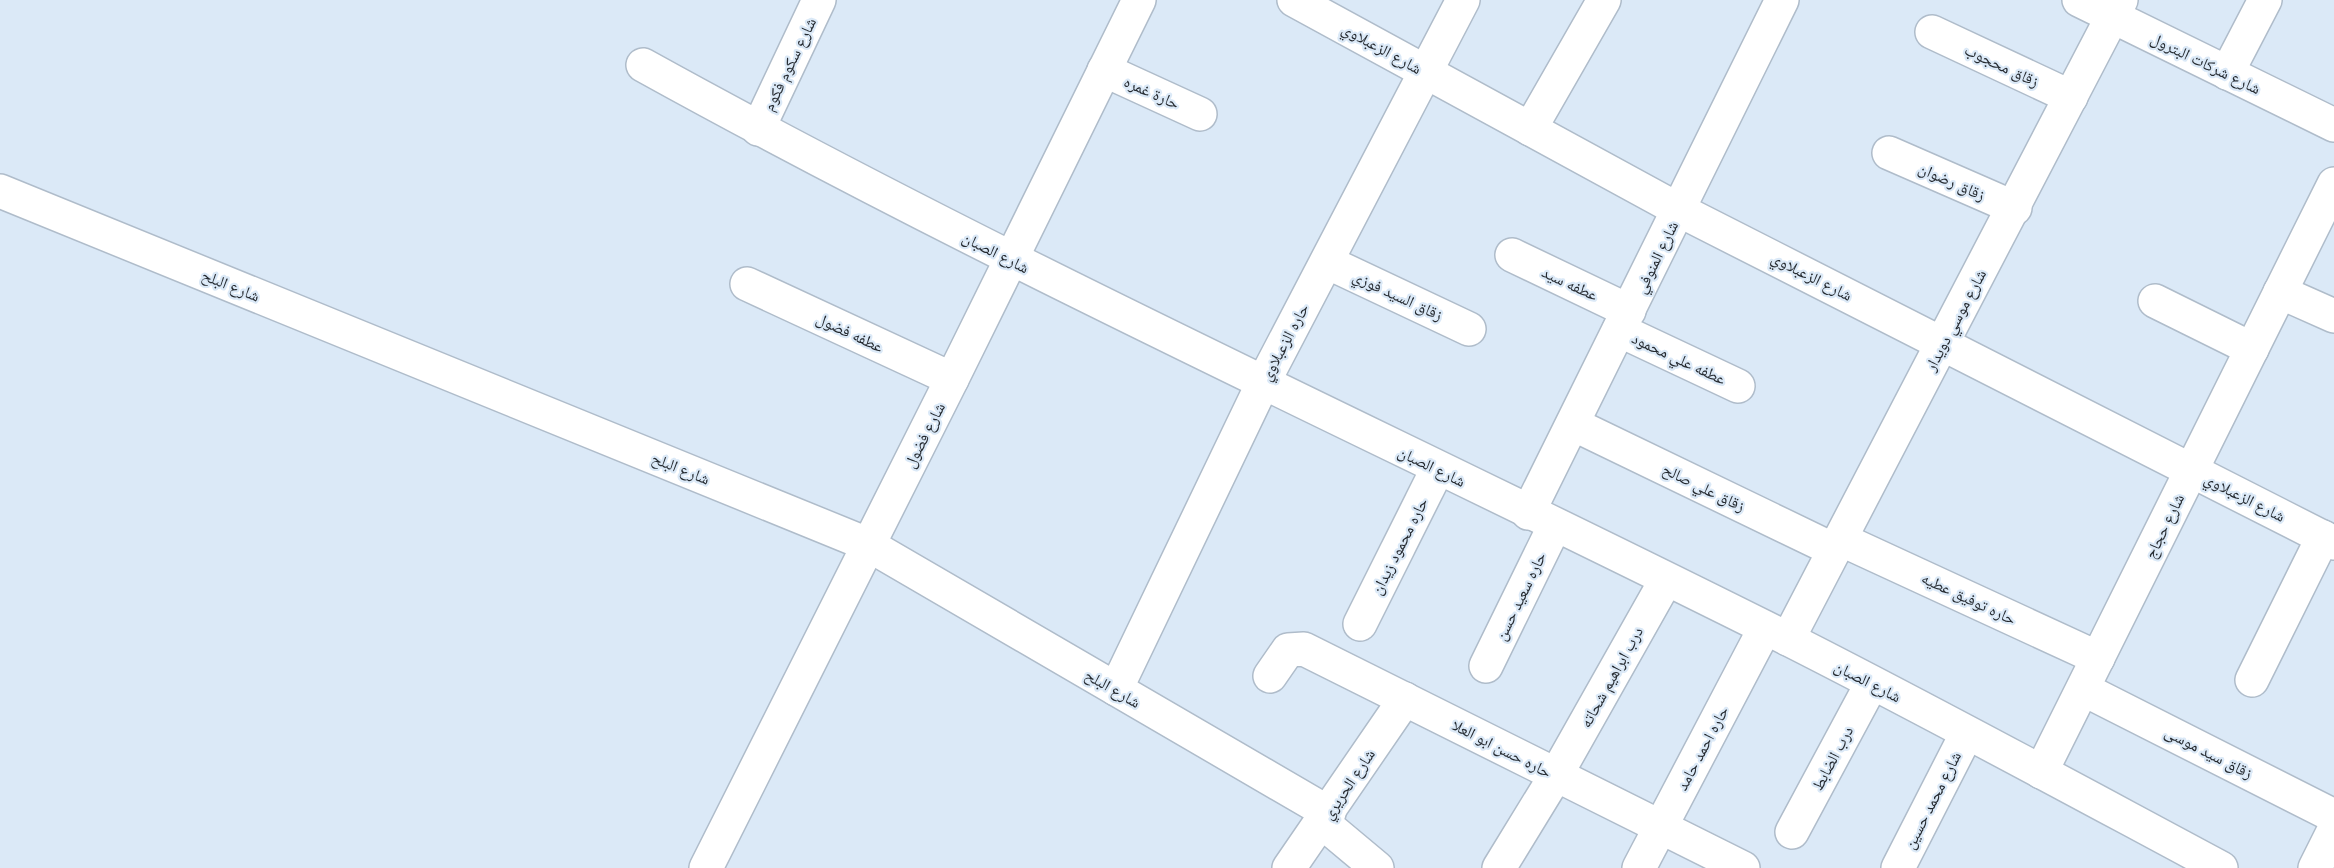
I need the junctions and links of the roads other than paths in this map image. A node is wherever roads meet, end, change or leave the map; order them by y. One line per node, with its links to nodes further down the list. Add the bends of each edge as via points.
1 (819, 0): 18 (street, شارع سكوم فكوم)
2 (1138, 0): 12 (street, شارع فضول)
3 (1294, 0): 13 (street, شارع الزعبلاوي)
4 (1463, 0): 13 (street, حاره الزعبلاوي)
5 (1604, 0): 19 (street)
6 (1782, 0): 24 (street, شارع المنوفي)
7 (2079, 0): 9 (street, شارع شركات البترول)
8 (2265, 0): 14 (street)
9 (2117, 8): 14 (street, شارع شركات البترول); 15 (street, شارع موسي دويدار)
10 (1932, 32): 15 (street, زقاق محجوب)
11 (643, 65): 18 (street, شارع الصبان)
12 (1104, 70): 16 (street, حارة غمره); 26 (street, شارع فضول)
13 (1426, 72): 19 (street, شارع الزعبلاوي); 27 (street, حاره الزعبلاوي)
14 (2227, 73): 17 (street, شارع شركات البترول)
15 (2072, 97): 23 (street, شارع موسي دويدار)
16 (1200, 114)
17 (2334, 125)
18 (758, 129): 26 (street, شارع الصبان)
19 (1530, 129): 24 (street, شارع الزعبلاوي)
20 (1890, 153): 23 (street, زقاق رضوان)
21 (2334, 184): 29 (street, شارع حجاج)
22 (0, 191): 44 (street, شارع البلح)
23 (2015, 208): 34 (street, شارع موسي دويدار)
24 (1679, 210): 32 (street, شارع المنوفي); 34 (street, شارع الزعبلاوي)
25 (1512, 255): 32 (street, عطفه سيد)
26 (1011, 260): 36 (street, شارع فضول); 37 (street, شارع الصبان)
27 (1326, 262): 33 (street, زقاق السيد فوزي); 37 (street, حاره الزعبلاوي)
28 (747, 284): 36 (street, عطفه فضول)
29 (2280, 292): 31 (street); 35 (street, شارع حجاج)
30 (2155, 301): 35 (street)
31 (2334, 316)
32 (1624, 321): 38 (street, عطفه علي محمود); 39 (street, شارع المنوفي)
33 (1469, 329)
34 (1943, 342): 41 (street, شارع الزعبلاوي); 45 (street, شارع موسي دويدار)
35 (2252, 349): 41 (street, شارع حجاج)
36 (952, 380): 44 (street, شارع فضول)
37 (1263, 383): 40 (street, شارع الصبان); 54 (street, حاره الزعبلاوي)
38 (1738, 386)
39 (1573, 424): 42 (street, شارع المنوفي); 45 (street, زقاق علي صالح)
40 (1438, 468): 42 (street, شارع الصبان); 47 (street, حاره محمود زيدان)
41 (2192, 470): 43 (street, شارع الزعبلاوي); 49 (street, شارع حجاج)
42 (1542, 519): 46 (street, شارع الصبان); 50 (street, حاره سعيد حسن)
43 (2329, 540): 52 (street)
44 (867, 544): 54 (street, شارع البلح); 65 (street, شارع فضول)
45 (1837, 544): 48 (street, شارع موسي دويدار); 49 (street, حاره توفيق عطيه)
46 (1666, 580): 48 (street, شارع الصبان); 59 (street, درب ابراهيم شحاته)
47 (1360, 624)
48 (1776, 634): 53 (street, شارع الصبان); 62 (street, حاره احمد حامد)
49 (2098, 658): 55 (street, شارع حجاج)
50 (1486, 666)
51 (1270, 676): 56 (street, حاره حسن ابو العلا, via 1288,650 1297,648)
52 (2252, 680)
53 (1872, 683): 57 (street, شارع الصبان); 64 (street, درب الضابط)
54 (1116, 689): 61 (street, شارع البلح)
55 (2083, 689): 58 (street, شارع حجاج); 60 (street, زقاق سيد موسى)
56 (1404, 699): 59 (street, حاره حسن ابو العلا); 61 (street, شارع الحريري)
57 (1967, 733): 58 (street, شارع الصبان); 71 (street, شارع محمد حسين)
58 (2041, 772): 72 (street, شارع الصبان)
59 (1556, 775): 62 (street, حاره حسن ابو العلا); 68 (street, درب ابراهيم شحاته)
60 (2334, 816)
61 (1325, 818): 66 (street, شارع الحريري); 67 (street, شارع البلح)
62 (1661, 827): 69 (street, حاره احمد حامد); 70 (street, حاره حسن ابو العلا)
63 (2334, 830): 73 (street)
64 (1792, 832)
65 (706, 868)
66 (1289, 868)
67 (1377, 868)
68 (1499, 868)
69 (1640, 868)
70 (1743, 868)
71 (1898, 868)
72 (2221, 868)
73 (2315, 868)

